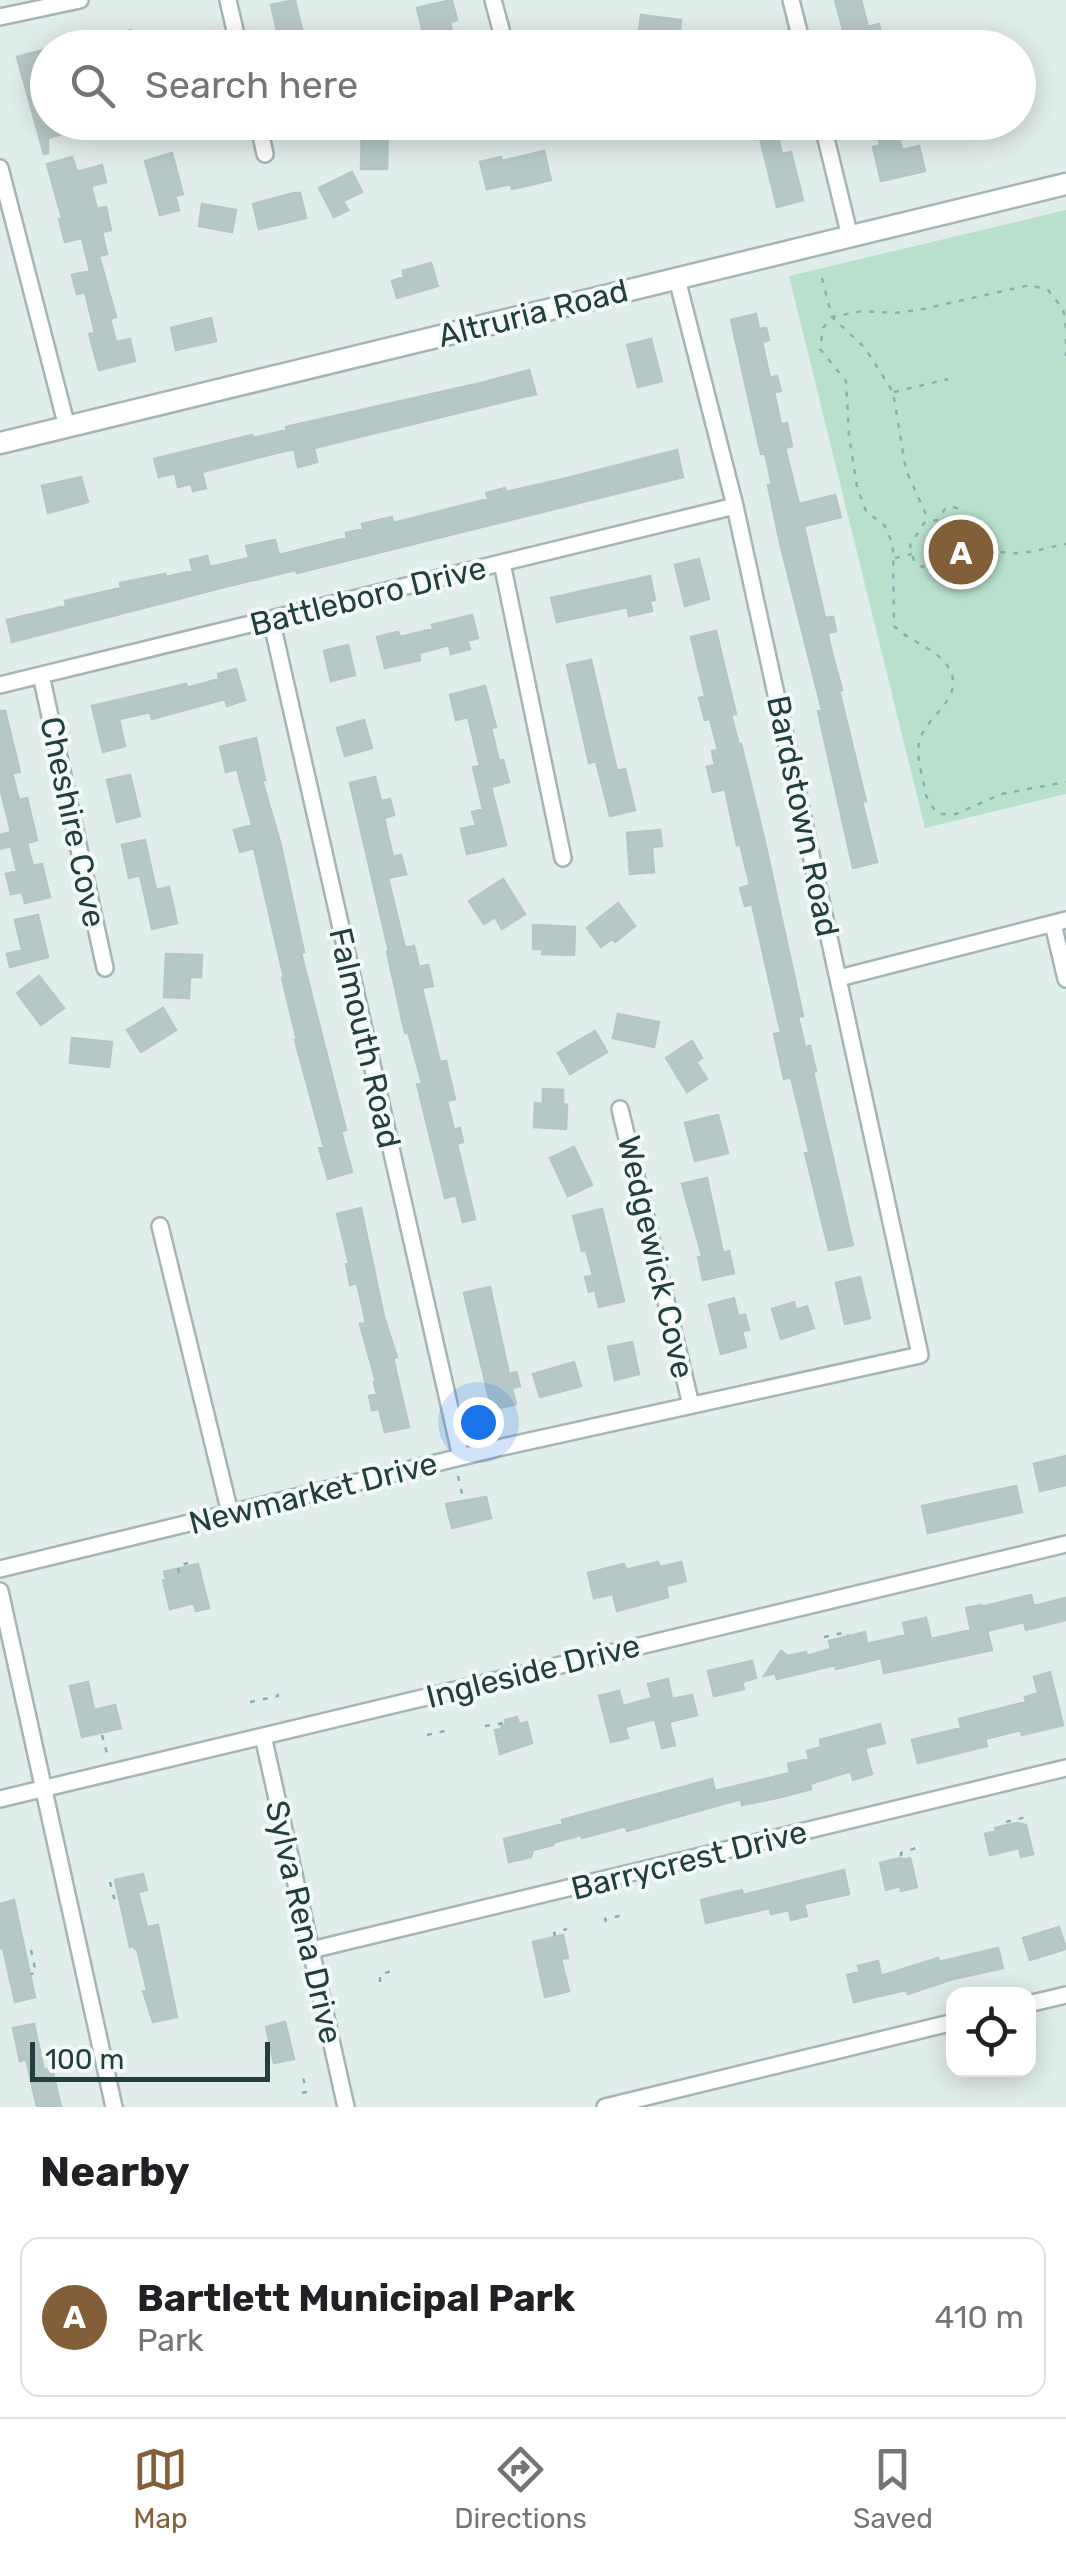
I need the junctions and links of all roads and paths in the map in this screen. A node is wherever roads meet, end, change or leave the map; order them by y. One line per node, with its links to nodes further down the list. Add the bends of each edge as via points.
1 (80, 0): 5 (street)
2 (228, 0): 6 (street)
3 (493, 0): 7 (street)
4 (791, 0): 8 (street)
5 (0, 17)
6 (236, 30)
7 (501, 30)
8 (798, 30)
9 (262, 140): 11 (street)
10 (826, 140): 14 (street)
11 (265, 154)
12 (0, 168): 23 (street)
13 (1066, 184): 14 (street, Altruria Road)
14 (850, 237): 16 (street, Altruria Road)
15 (822, 278): 17 (path)
16 (677, 279): 23 (street, Altruria Road); 25 (street, Bardstown Road)
17 (832, 317): 18 (path, via 923,309 1030,285 1048,290 1063,309); 22 (path, via 865,348); 30 (path, via 820,349 846,381 858,488 866,510 885,526)
18 (1066, 328)
19 (1066, 339): 20 (path)
20 (1066, 356)
21 (948, 378): 22 (path)
22 (893, 392): 26 (path, via 906,470)
23 (68, 426): 24 (street, Altruria Road)
24 (0, 443)
25 (735, 506): 31 (street, Battleboro Drive); 39 (street, Bardstown Road)
26 (928, 521): 27 (path, via 953,506); 29 (path, via 910,544)
27 (965, 533): 28 (path, via 1006,554); 29 (path, via 956,554 939,563 922,566)
28 (1066, 544)
29 (912, 554): 30 (path)
30 (894, 559): 35 (path, via 894,626 943,658 953,678 950,700 920,738 927,803 939,814 956,814 1001,794)
31 (502, 563): 32 (street, Battleboro Drive); 36 (street)
32 (270, 619): 33 (street, Battleboro Drive); 45 (street, Falmouth Road)
33 (41, 675): 34 (street, Battleboro Drive); 38 (street, Cheshire Cove)
34 (0, 685)
35 (1066, 782)
36 (563, 858)
37 (1059, 922): 39 (street); 40 (street)
38 (105, 968)
39 (839, 978): 43 (street, Bardstown Road)
40 (1066, 979)
41 (620, 1108): 44 (street, Wedgewick Cove)
42 (160, 1226): 48 (street)
43 (920, 1354): 44 (street, Newmarket Drive)
44 (690, 1405): 45 (street, Newmarket Drive)
45 (461, 1457): 48 (street, Newmarket Drive)
46 (458, 1476): 47 (path)
47 (464, 1498)
48 (230, 1513): 51 (street, Newmarket Drive)
49 (1066, 1544): 62 (street, Ingleside Drive)
50 (188, 1563): 52 (path, via 178,1566)
51 (0, 1569)
52 (180, 1573)
53 (0, 1591): 66 (street)
54 (848, 1635): 55 (path)
55 (824, 1637)
56 (277, 1693): 57 (path)
57 (250, 1702)
58 (503, 1723): 59 (path)
59 (486, 1726)
60 (449, 1730): 63 (path)
61 (102, 1735): 64 (path)
62 (264, 1736): 66 (street, Ingleside Drive); 79 (street, Sylva Rena Drive)
63 (427, 1736)
64 (108, 1757)
65 (1066, 1768): 79 (street, Barrycrest Drive)
66 (43, 1790): 67 (street, Ingleside Drive); 88 (street)
67 (0, 1800)
68 (1030, 1816): 69 (path)
69 (1006, 1822)
70 (916, 1848): 71 (path)
71 (901, 1856)
72 (110, 1882): 73 (path)
73 (117, 1897)
74 (624, 1915): 75 (path)
75 (606, 1922)
76 (568, 1929): 77 (path)
77 (554, 1936)
78 (31, 1950): 81 (path)
79 (311, 1950): 89 (street, Sylva Rena Drive)
80 (396, 1970): 82 (path, via 380,1974)
81 (31, 1974)
82 (380, 1982)
83 (1066, 1995): 84 (street)
84 (1036, 2002)
85 (946, 2024): 90 (street)
86 (302, 2077): 87 (path)
87 (302, 2093)
88 (114, 2107)
89 (346, 2107)
90 (606, 2107)

